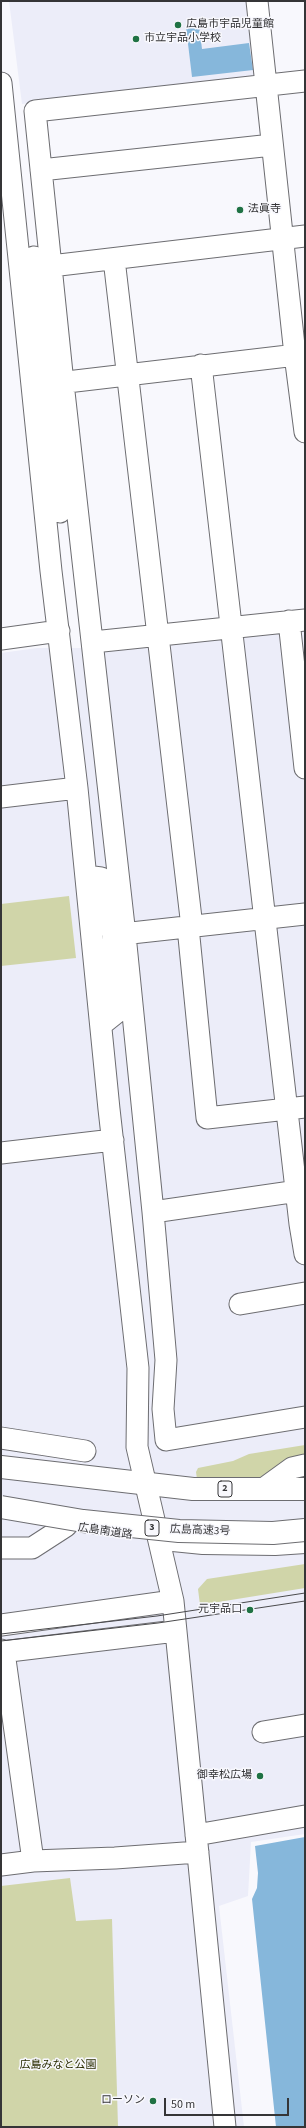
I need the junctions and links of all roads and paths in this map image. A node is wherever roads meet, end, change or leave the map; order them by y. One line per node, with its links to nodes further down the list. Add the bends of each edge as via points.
1 (257, 1): 4 (street)
2 (305, 81): 4 (street)
3 (1, 83): 5 (street)
4 (266, 85): 6 (street); 7 (street, via 35,111)
5 (4, 133): 8 (street)
6 (272, 145): 7 (street); 10 (street)
7 (41, 170): 12 (street)
8 (12, 181): 16 (street, via 28,210); 18 (street)
9 (305, 236): 10 (street)
10 (282, 238): 11 (street); 13 (street)
11 (114, 259): 12 (street); 15 (street)
12 (51, 266): 16 (street)
13 (300, 355): 14 (street); 17 (street)
14 (202, 365): 15 (street); 20 (street)
15 (129, 375): 16 (street); 22 (street)
16 (56, 384): 18 (street, via 63,555); 24 (street)
17 (305, 432)
18 (52, 571): 21 (street)
19 (297, 620): 20 (street); 25 (street)
20 (232, 628): 22 (street); 30 (street)
21 (59, 631): 23 (street); 26 (street)
22 (159, 635): 24 (street); 31 (street)
23 (1, 639)
24 (93, 642): 32 (street)
25 (305, 768)
26 (77, 788): 27 (street); 28 (street)
27 (1, 798)
28 (86, 876): 32 (street, via 101,878); 33 (street)
29 (305, 914): 30 (street)
30 (265, 917): 31 (street); 34 (street)
31 (190, 927): 32 (street); 34 (street, via 207,1118)
32 (119, 935): 33 (street, via 116,1012); 38 (street)
33 (101, 1025): 35 (street)
34 (296, 1108): 37 (street)
35 (113, 1140): 36 (street); 48 (street, via 138,1368 137,1447)
36 (1, 1153)
37 (301, 1191): 38 (street); 39 (street)
38 (153, 1212): 43 (street, via 166,1360 163,1410 166,1440)
39 (302, 1224): 40 (street)
40 (305, 1254)
41 (305, 1293): 42 (street)
42 (240, 1304)
43 (305, 1417)
44 (1, 1438): 45 (street)
45 (85, 1451)
46 (305, 1465): 50 (street, via 292,1468)
47 (1, 1467): 48 (highway, 2)
48 (145, 1484): 50 (highway, 2, via 193,1490); 55 (street)
49 (305, 1489): 50 (highway, 2)
50 (263, 1490)
51 (1, 1507): 54 (highway, 広島高速3号 / 3, bridge, via 82,1521 180,1531 273,1533)
52 (1, 1516): 53 (highway, 広島南道路)
53 (66, 1526): 55 (highway, 広島南道路); 57 (street, via 32,1548)
54 (305, 1530)
55 (159, 1539): 56 (highway, 広島南道路, via 203,1543); 58 (street)
56 (305, 1542)
57 (1, 1548)
58 (173, 1601): 59 (street); 60 (street)
59 (1, 1625)
60 (176, 1631): 61 (street); 65 (street)
61 (2, 1651): 66 (street)
62 (305, 1725): 63 (street)
63 (263, 1732)
64 (305, 1816): 65 (street)
65 (197, 1844): 66 (street, via 116,1858); 68 (street)
66 (32, 1861): 67 (street)
67 (1, 1865)
68 (225, 2127)

